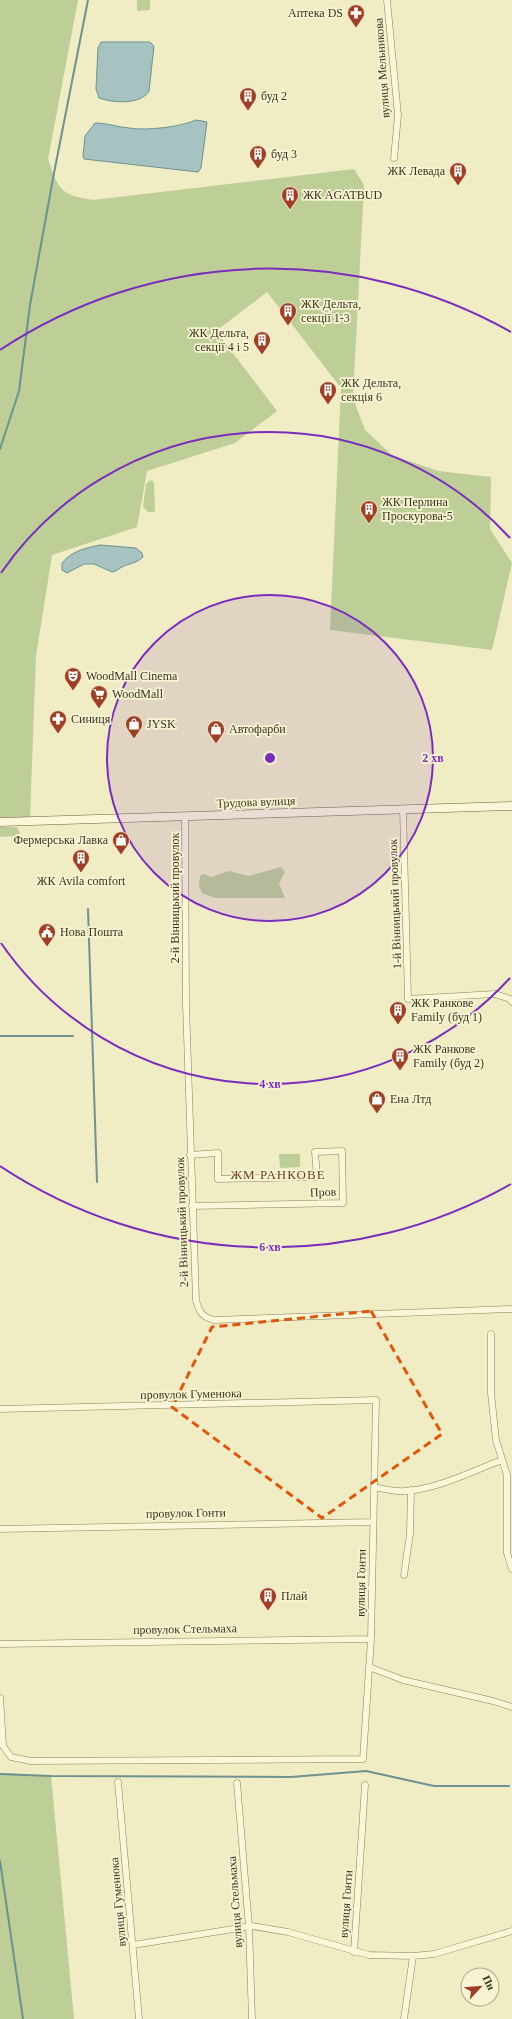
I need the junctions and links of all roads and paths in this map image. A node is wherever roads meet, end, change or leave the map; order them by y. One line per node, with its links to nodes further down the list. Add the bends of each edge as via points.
1 (387, 0): 2 (street, вулиця Мельникова, via 398,115)
2 (394, 158)
3 (512, 806): 4 (main road, Трудова вулиця)
4 (403, 809): 5 (main road, Трудова вулиця); 7 (street, 1-й Вінницький провулок, via 408,999 495,994)
5 (185, 816): 6 (main road, Трудова вулиця); 8 (street, 2-й Вінницький провулок)
6 (0, 822)
7 (512, 1002)
8 (190, 1155): 9 (street, 2-й Вінницький провулок); 9 (street, Пров, via 218,1153 218,1179 316,1178 315,1152 342,1151 343,1203)
9 (192, 1206): 10 (street, 2-й Вінницький провулок, via 196,1300 199,1311 205,1317 222,1319)
10 (512, 1309)
11 (491, 1334): 14 (street, via 491,1393 496,1440)
12 (376, 1408): 13 (street, провулок Гуменюка, via 376,1400); 15 (street, вулиця Гонти)
13 (0, 1410)
14 (502, 1460): 16 (street, via 444,1482); 19 (street, via 507,1474 507,1553)
15 (374, 1487): 16 (street); 17 (street, вулиця Гонти)
16 (411, 1490): 20 (street, via 410,1534)
17 (373, 1522): 18 (street, провулок Гонти); 21 (street, вулиця Гонти)
18 (0, 1528)
19 (512, 1569)
20 (404, 1575)
21 (371, 1639): 22 (street, провулок Стельмаха); 23 (street, вулиця Гонти)
22 (0, 1644)
23 (369, 1667): 24 (street, вулиця Гонти, via 363,1759 31,1761 11,1756 3,1746); 25 (street, via 403,1680 493,1700)
24 (0, 1698)
25 (512, 1707)
26 (118, 1782): 31 (street, вулиця Гуменюка)
27 (237, 1783): 29 (street, вулиця Стельмаха)
28 (365, 1785): 32 (street, вулиця Гонти)
29 (249, 1927): 31 (street); 32 (street, via 288,1932); 35 (street, вулиця Стельмаха)
30 (512, 1931): 33 (street, via 434,1954)
31 (133, 1945): 34 (street, вулиця Гуменюка)
32 (354, 1952): 33 (street)
33 (413, 1956): 36 (street)
34 (139, 2019)
35 (252, 2019)
36 (404, 2019)

